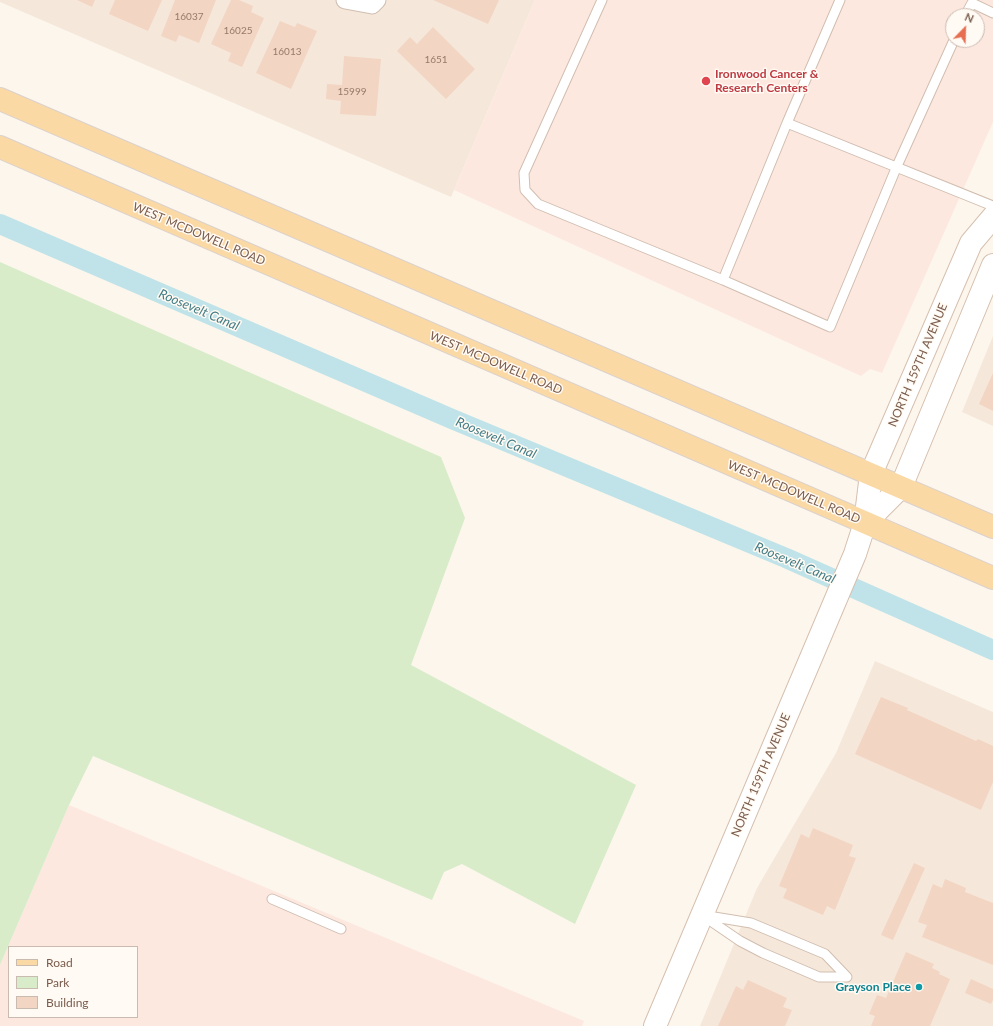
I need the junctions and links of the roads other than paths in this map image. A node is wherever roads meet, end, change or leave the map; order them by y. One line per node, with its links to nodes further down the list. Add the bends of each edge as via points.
1 (345, 0): 5 (street)
2 (602, 0): 15 (lane, via 524,173 525,190 538,204)
3 (840, 0): 9 (lane)
4 (968, 1): 6 (lane)
5 (375, 2)
6 (993, 12)
7 (950, 48): 11 (lane)
8 (0, 99): 16 (main road)
9 (787, 123): 11 (lane); 15 (lane)
10 (0, 147): 18 (main road, WEST MCDOWELL ROAD)
11 (897, 166): 12 (lane); 15 (lane, via 830,327)
12 (993, 206)
13 (993, 217): 16 (street, NORTH 159TH AVENUE, via 970,243)
14 (993, 266): 17 (street, NORTH 159TH AVENUE)
15 (723, 280)
16 (871, 474): 17 (main road); 18 (street, NORTH 159TH AVENUE)
17 (901, 486): 18 (street, NORTH 159TH AVENUE); 19 (main road)
18 (865, 523): 20 (main road, WEST MCDOWELL ROAD); 22 (street, NORTH 159TH AVENUE, via 851,564)
19 (993, 527)
20 (993, 578)
21 (272, 899): 23 (lane)
22 (702, 914): 22 (lane, via 740,941 763,953 819,977 847,977 825,954 751,923); 24 (street, NORTH 159TH AVENUE)
23 (341, 929)
24 (655, 1026)

